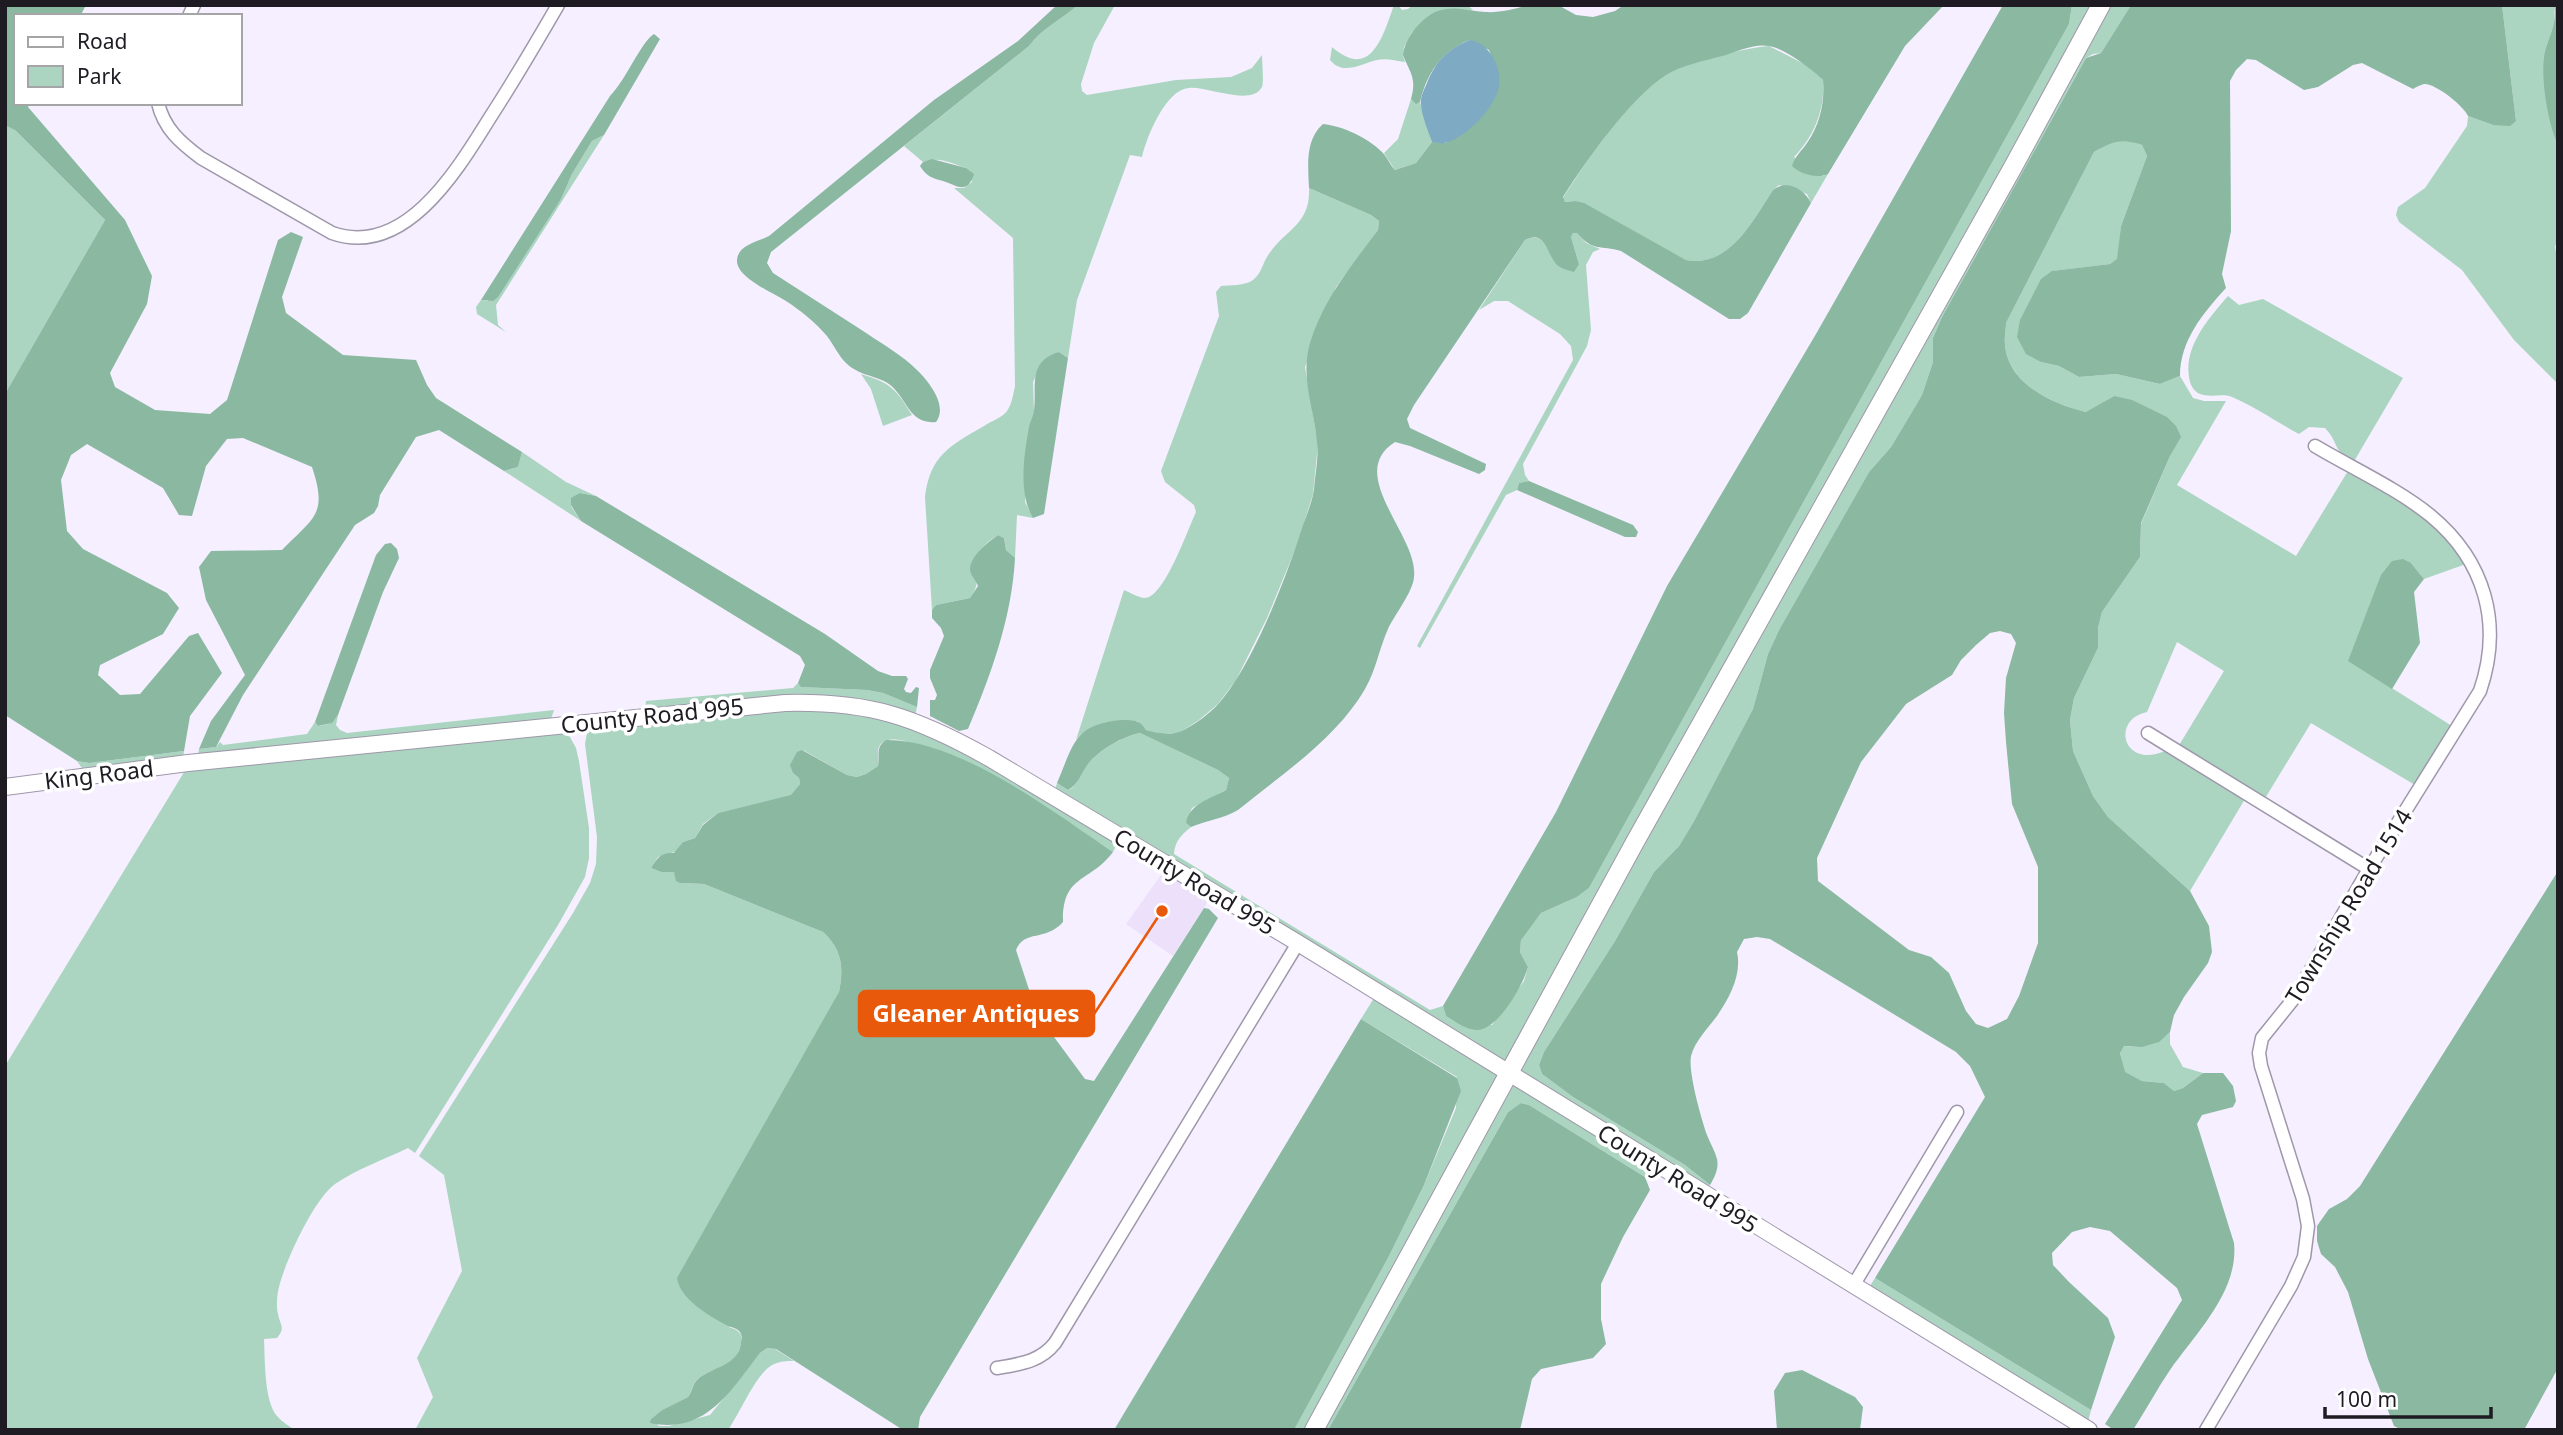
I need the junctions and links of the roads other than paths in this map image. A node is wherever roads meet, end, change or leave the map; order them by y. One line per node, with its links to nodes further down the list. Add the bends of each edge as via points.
1 (558, 5): 3 (street, via 452,177 425,206 397,225 355,239 332,233 201,158 171,131)
2 (2101, 5): 10 (main road)
3 (159, 105)
4 (2315, 446): 8 (street, Township Road 1514, via 2407,500 2445,529 2472,565 2491,624 2488,668 2480,691)
5 (2148, 733): 8 (street)
6 (193, 762): 7 (street, King Road); 9 (street, County Road 995, via 785,703 871,708 921,723 971,748)
7 (5, 787)
8 (2369, 869): 16 (street, Township Road 1514, via 2295,997 2260,1044 2261,1066 2303,1199 2308,1226 2304,1257)
9 (1298, 943): 10 (street, County Road 995); 13 (street, via 1055,1343 1034,1360)
10 (1509, 1073): 12 (street, County Road 995); 14 (main road)
11 (1957, 1112): 12 (street)
12 (1853, 1286): 15 (street, County Road 995)
13 (997, 1368)
14 (1314, 1430)
15 (2089, 1430)
16 (2206, 1430)

